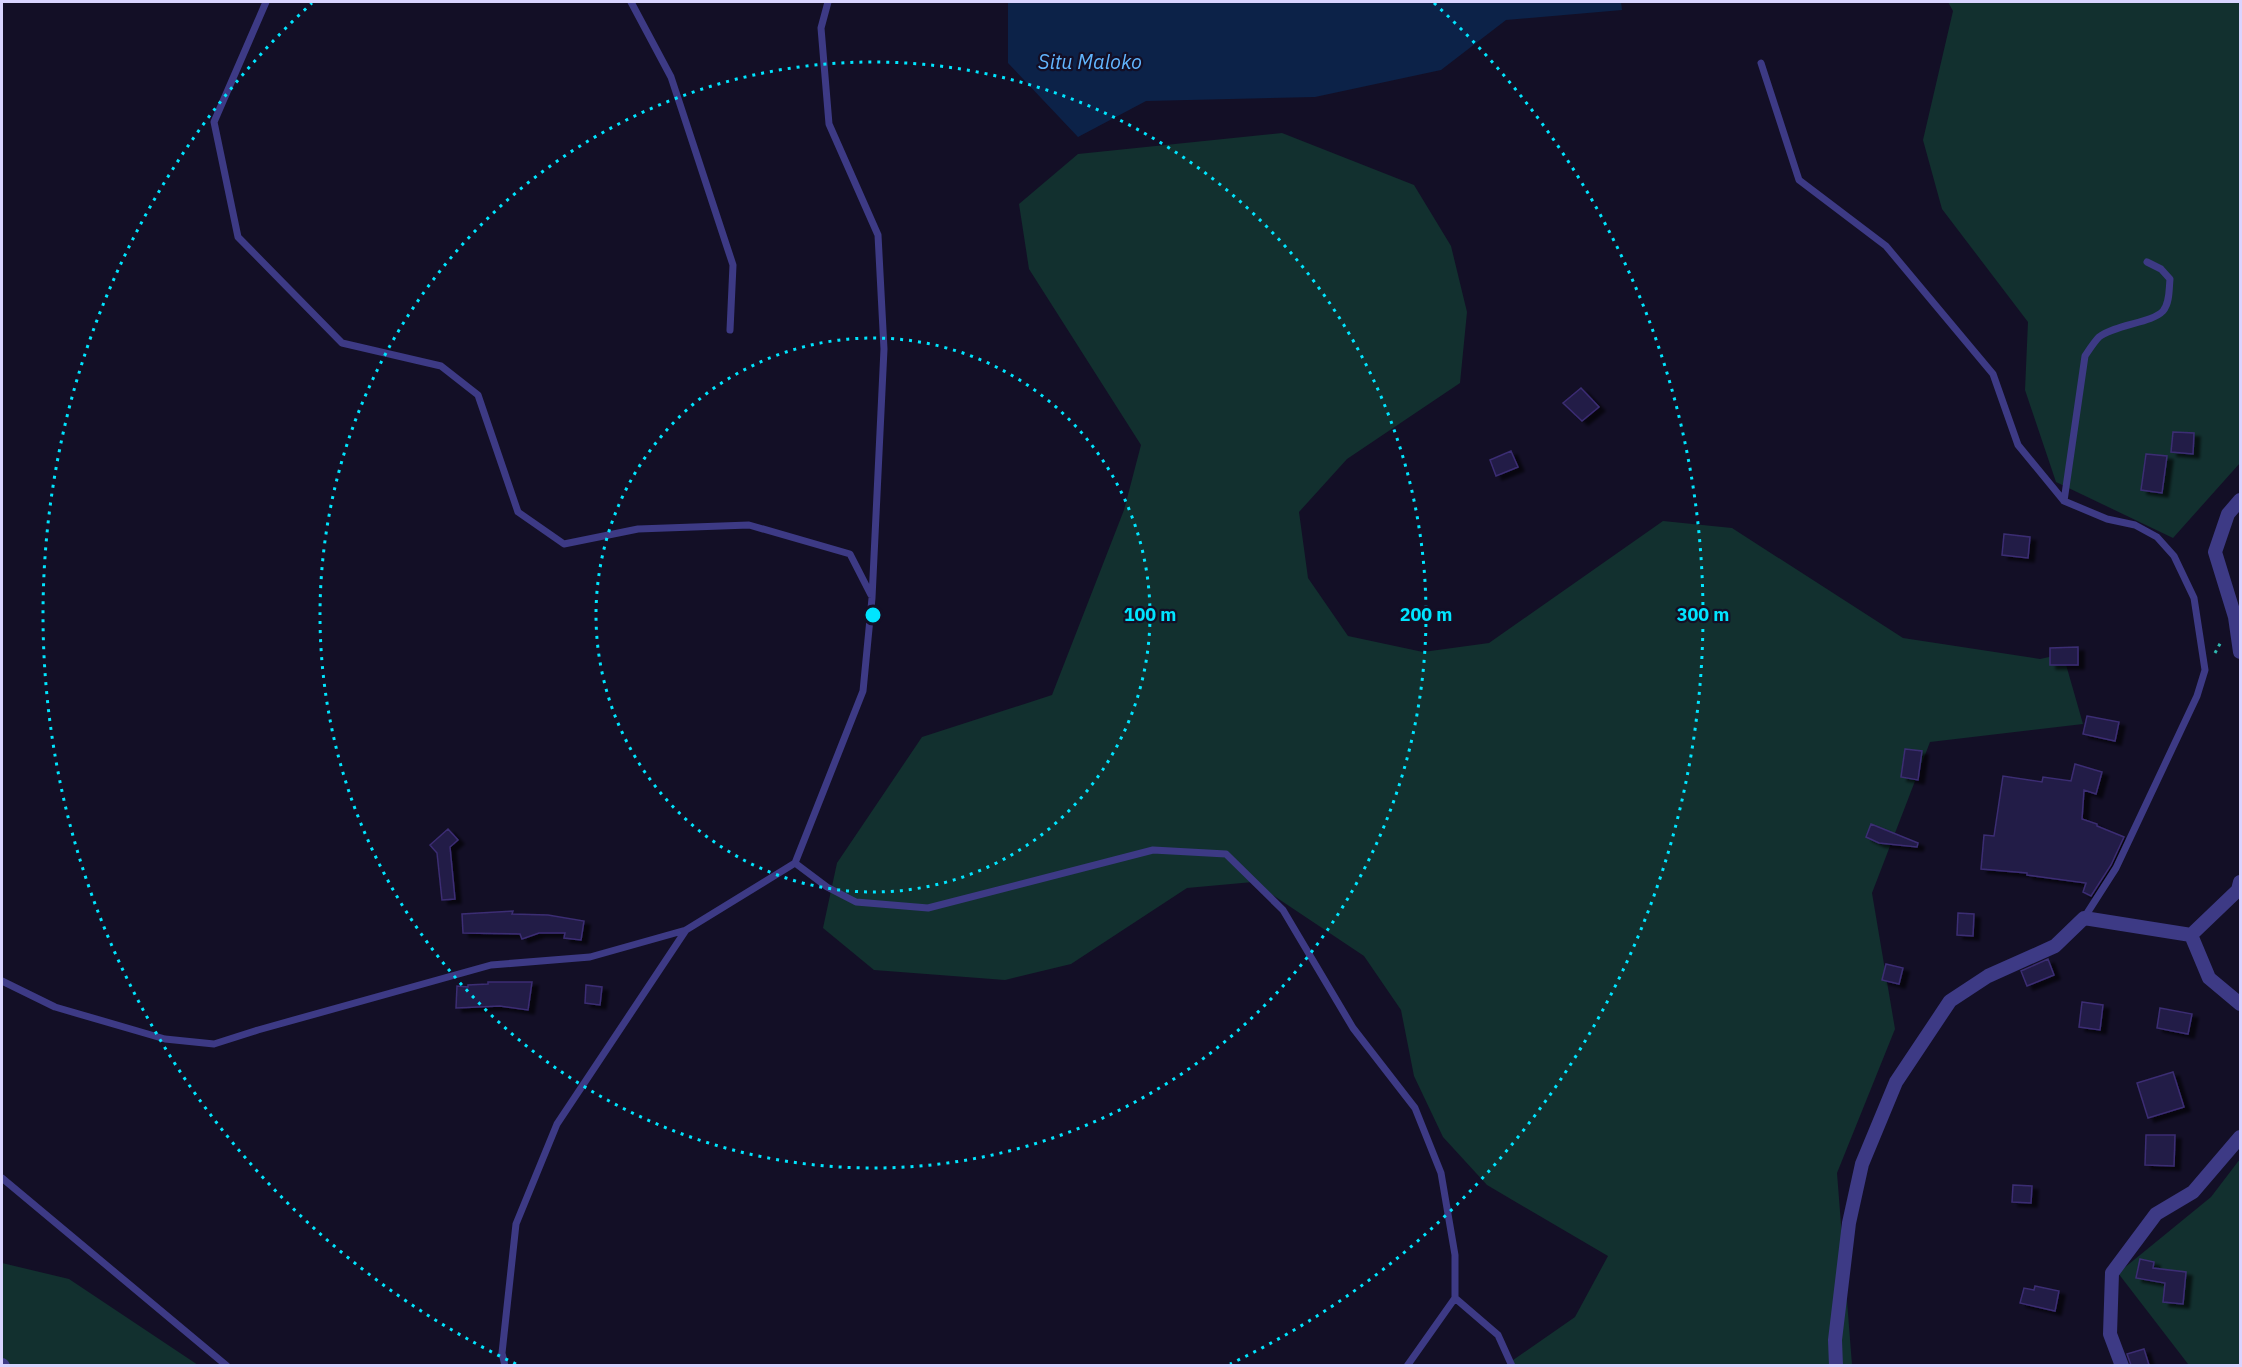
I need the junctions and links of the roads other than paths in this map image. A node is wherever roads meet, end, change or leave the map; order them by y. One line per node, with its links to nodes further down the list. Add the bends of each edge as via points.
1 (266, 2): 9 (lane, via 214,122 237,237 342,343 441,366 478,395 518,512 564,544 638,530 749,525 850,554)
2 (631, 2): 6 (lane, via 670,77 733,265)
3 (828, 2): 9 (lane, via 821,28 829,124 878,235 884,349)
4 (1761, 63): 8 (lane, via 1799,180 1886,246 1993,374 2018,445)
5 (2147, 262): 8 (lane, via 2170,279 2167,304 2153,317 2121,325 2098,338 2085,356)
6 (730, 330)
7 (2241, 500): 10 (street, via 2228,514 2215,552 2235,617)
8 (2064, 501): 13 (lane, via 2107,519 2135,525 2157,537 2174,556 2194,598 2205,670 2197,696 2116,868)
9 (872, 598): 11 (lane, via 863,691)
10 (2241, 652)
11 (795, 863): 14 (lane); 20 (lane, via 826,887 856,902 928,909 1153,850 1226,854 1283,910 1353,1028 1415,1108 1441,1173 1455,1255)
12 (2241, 882): 15 (street, via 2238,890)
13 (2084, 918): 15 (street); 25 (street, via 2055,946 1988,976 1950,1001 1896,1082 1862,1164 1849,1223 1835,1340)
14 (686, 930): 16 (lane, via 590,957 491,965 214,1044 165,1039 66,1010); 22 (lane, via 557,1124 516,1224 502,1353)
15 (2191, 935): 17 (street, via 2209,978)
16 (2, 981)
17 (2241, 1004)
18 (2241, 1137): 26 (street, via 2193,1192 2156,1214 2112,1273 2110,1334)
19 (2, 1178): 21 (lane)
20 (1455, 1298): 23 (lane); 24 (lane, via 1498,1335)
21 (227, 1365)
22 (505, 1365)
23 (1407, 1365)
24 (1512, 1365)
25 (1836, 1365)
26 (2122, 1365)

